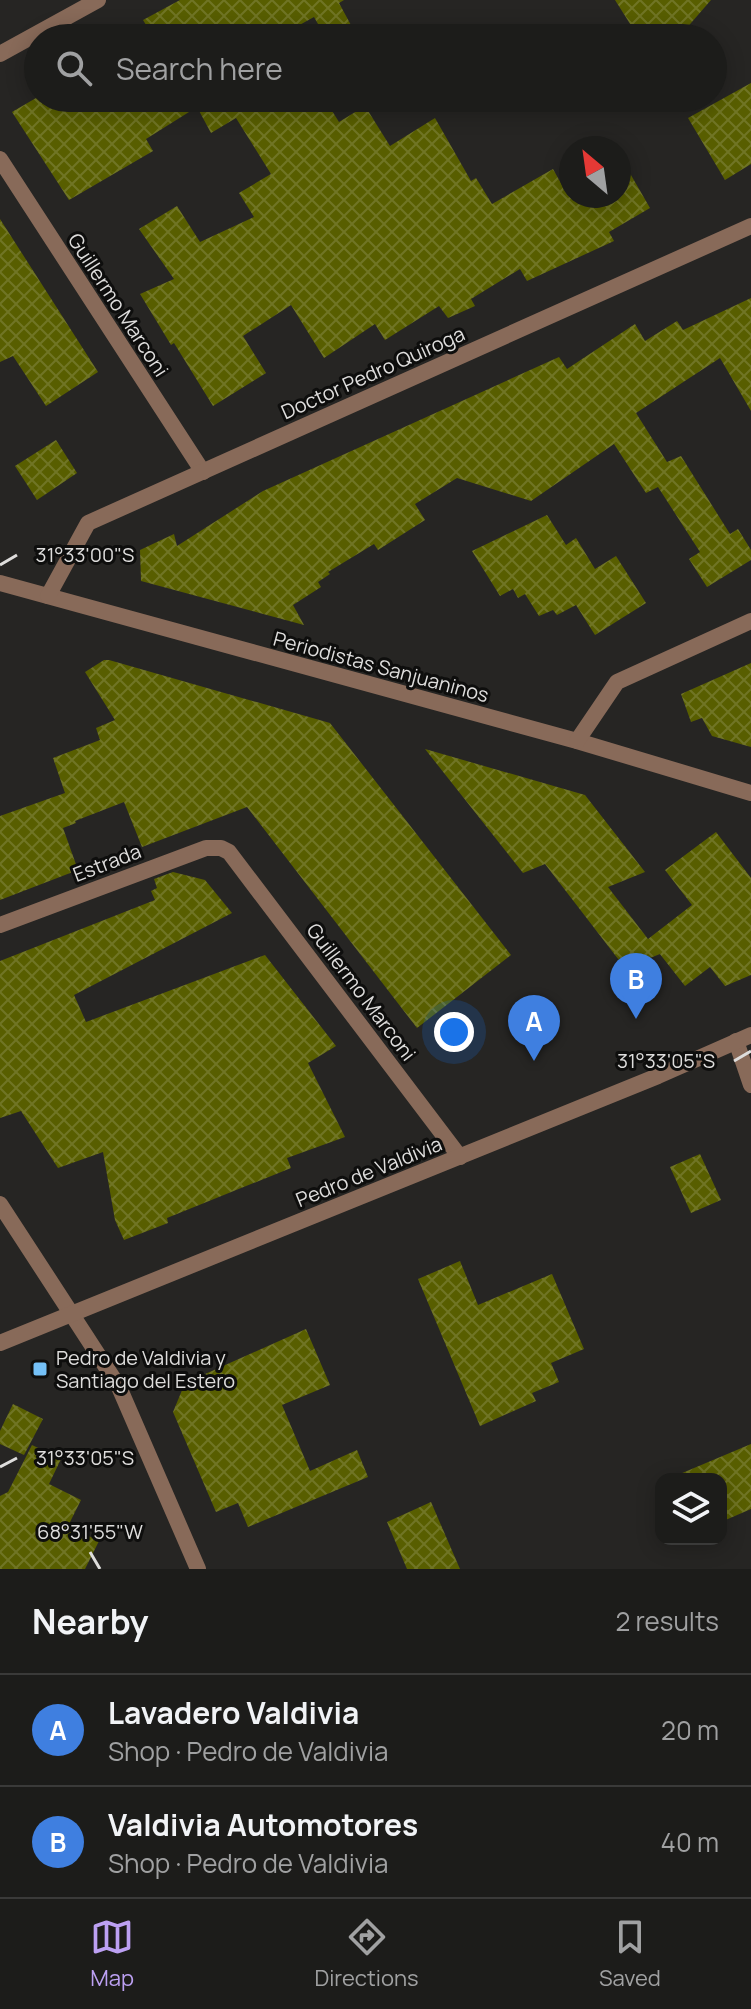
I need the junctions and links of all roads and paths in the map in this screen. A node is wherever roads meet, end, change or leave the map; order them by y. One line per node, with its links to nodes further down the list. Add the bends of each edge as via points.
1 (98, 0): 2 (street)
2 (54, 24)
3 (24, 41): 4 (street)
4 (0, 54)
5 (0, 159): 7 (street, Guillermo Marconi)
6 (751, 226): 7 (street, Doctor Pedro Quiroga)
7 (203, 472): 9 (street, Doctor Pedro Quiroga, via 88,523)
8 (0, 583): 9 (street, Periodistas Sanjuaninos)
9 (48, 596): 11 (street, Periodistas Sanjuaninos)
10 (751, 621): 11 (street, via 617,682)
11 (577, 741): 12 (street, Periodistas Sanjuaninos)
12 (751, 793)
13 (229, 852): 14 (street, Estrada, via 206,848); 17 (street, Guillermo Marconi)
14 (0, 925)
15 (744, 1038): 16 (street); 17 (street, Pedro de Valdivia)
16 (751, 1085)
17 (460, 1157): 19 (street, Pedro de Valdivia)
18 (0, 1204): 19 (street)
19 (72, 1314): 20 (street, Pedro de Valdivia); 21 (street, via 119,1387)
20 (0, 1343)
21 (198, 1569)

